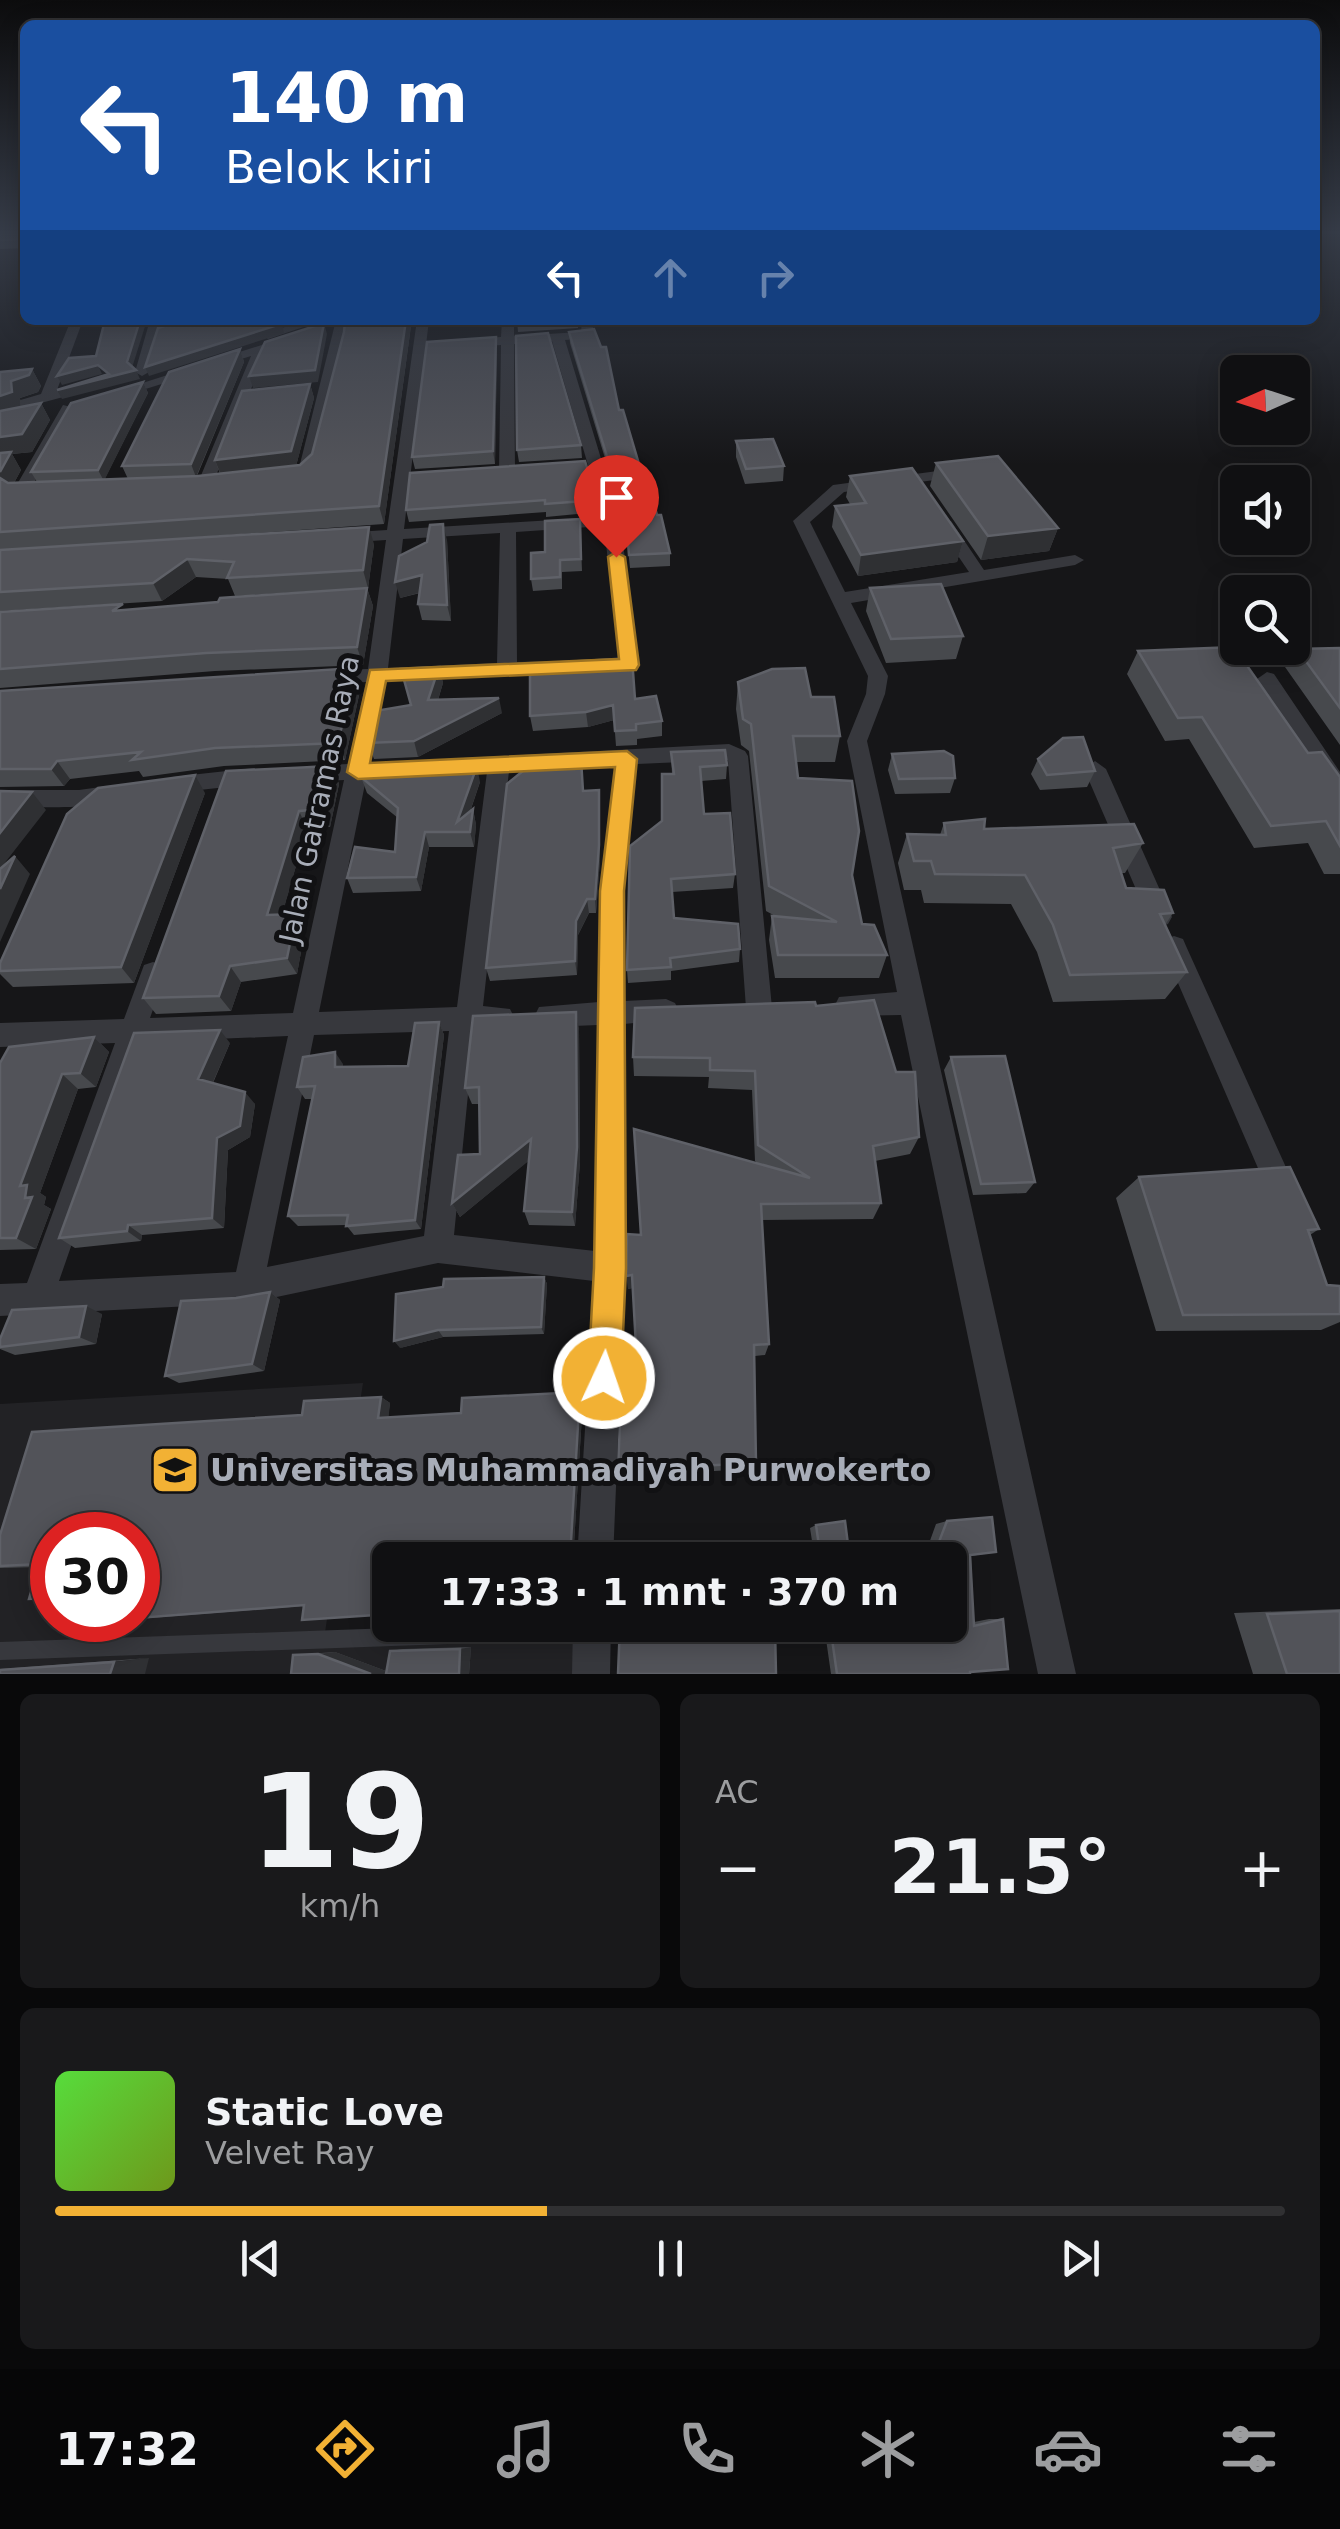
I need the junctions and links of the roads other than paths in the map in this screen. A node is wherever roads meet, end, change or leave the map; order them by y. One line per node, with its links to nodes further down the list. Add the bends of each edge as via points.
1 (75, 325): 17 (street)
2 (305, 325): 13 (street)
3 (335, 325): 12 (street)
4 (343, 325): 14 (street)
5 (425, 325): 34 (street, Jalan Gatramas Raya, via 429,346 414,477)
6 (508, 325): 10 (street)
7 (588, 325): 9 (street, via 587,335)
8 (158, 327): 13 (street)
9 (558, 338): 10 (street); 32 (street, via 586,466)
10 (508, 340): 11 (street); 24 (street)
11 (456, 344)
12 (260, 351): 13 (street); 18 (street)
13 (155, 382): 17 (street); 19 (street)
14 (326, 389): 15 (street); 26 (street, via 306,471)
15 (308, 390)
16 (255, 395): 18 (street)
17 (47, 397): 20 (street)
18 (238, 397): 27 (street, via 213,484)
19 (68, 408): 21 (street); 22 (street)
20 (0, 410)
21 (0, 422)
22 (38, 459): 23 (street); 29 (street)
23 (19, 462)
24 (508, 470)
25 (978, 471): 38 (street, via 918,487 839,488 801,520)
26 (274, 479)
27 (186, 486)
28 (54, 492): 29 (street)
29 (20, 493): 30 (street)
30 (2, 498)
31 (935, 511): 37 (street)
32 (612, 522): 33 (street); 39 (street, via 629,665)
33 (508, 528): 34 (street); 39 (street)
34 (398, 535): 35 (street); 40 (street, Jalan Gatramas Raya, via 380,597)
35 (320, 539)
36 (1075, 560): 37 (street)
37 (980, 576): 38 (street)
38 (839, 599): 53 (street, via 878,676 878,695 859,722 858,741)
39 (507, 668): 40 (street)
40 (377, 675): 41 (street); 47 (street, Jalan Gatramas Raya)
41 (305, 678)
42 (1267, 678): 44 (street)
43 (627, 759): 45 (street); 55 (street, via 738,756); 57 (street, via 612,891)
44 (1331, 759): 49 (street)
45 (499, 763): 47 (street); 58 (street)
46 (1094, 769): 62 (street)
47 (358, 772): 48 (street); 59 (street, Jalan Gatramas Raya)
48 (226, 778): 50 (street, via 75,807); 51 (street)
49 (1340, 789)
50 (0, 798)
51 (212, 812)
52 (159, 956): 60 (street)
53 (909, 1003): 54 (street); 73 (street)
54 (815, 1006)
55 (759, 1008)
56 (685, 1010): 57 (street)
57 (612, 1012): 58 (street); 64 (street)
58 (469, 1018): 59 (street); 63 (street, via 462,1032)
59 (301, 1024): 60 (street); 65 (street, Jalan Gatramas Raya)
60 (131, 1030): 61 (street); 66 (street)
61 (0, 1034)
62 (1296, 1222)
63 (438, 1248): 64 (street); 65 (street)
64 (610, 1268): 68 (street)
65 (248, 1287): 66 (street)
66 (36, 1299): 67 (street)
67 (0, 1300)
68 (597, 1542)
69 (372, 1636): 71 (lane)
70 (592, 1642): 72 (street)
71 (0, 1651)
72 (591, 1674)
73 (1058, 1674)

